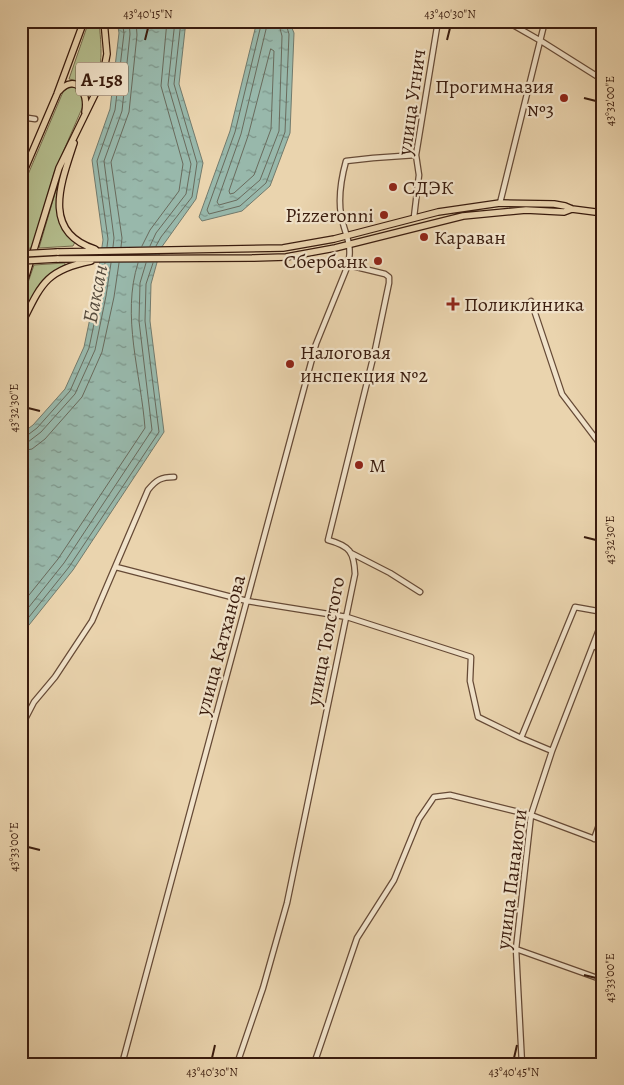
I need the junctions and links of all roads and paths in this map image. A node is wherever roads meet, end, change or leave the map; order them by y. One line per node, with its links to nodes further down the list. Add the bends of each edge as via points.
1 (84, 21): 8 (main road, А-158)
2 (104, 21): 11 (main road, А-158, via 105,66)
3 (438, 21): 13 (street, улица Угнич)
4 (506, 21): 6 (street)
5 (545, 21): 6 (street)
6 (541, 40): 7 (street); 17 (street)
7 (603, 80)
8 (57, 94): 11 (main road, via 71,85 83,90 86,100); 14 (main road, А-158)
9 (21, 117): 10 (street)
10 (35, 118)
11 (83, 121): 12 (main road, А-158)
12 (77, 132): 23 (main road, via 61,186 61,218 76,240); 29 (main road, А-158, via 59,168)
13 (416, 155): 20 (street, улица Угнич, via 419,175); 21 (street, улица Катханова, via 346,161 339,197)
14 (28, 160): 15 (main road); 16 (main road, А-158)
15 (21, 171)
16 (21, 178)
17 (500, 203): 18 (main road, via 554,204); 20 (main road)
18 (572, 210): 19 (main road); 22 (main road, via 463,216)
19 (603, 213)
20 (414, 217): 21 (main road)
21 (348, 236): 22 (street, улица Катханова); 23 (main road, via 270,249)
22 (350, 244): 26 (main road, via 286,257); 28 (street, улица Катханова)
23 (100, 250): 25 (main road)
24 (21, 254): 25 (main road, bridge)
25 (57, 255): 26 (main road); 27 (main road, bridge)
26 (100, 259): 31 (main road, via 67,267 51,276)
27 (21, 261)
28 (348, 265): 34 (street, улица Толстого, via 389,277 375,350 328,540 347,546); 37 (street, улица Катханова, via 316,344)
29 (21, 292)
30 (531, 301): 32 (street, via 562,394)
31 (21, 325)
32 (603, 448)
33 (174, 477): 35 (street, via 161,478 148,490)
34 (351, 553): 36 (street); 39 (street, улица Толстого, via 354,574)
35 (116, 567): 37 (street); 43 (street, via 92,621 55,677 34,702)
36 (420, 592)
37 (247, 600): 39 (street); 52 (street, улица Катханова)
38 (603, 612): 44 (street, via 575,607)
39 (347, 618): 44 (street, via 471,657 470,681 478,717); 53 (street, улица Толстого, via 287,903)
40 (603, 619): 41 (street, улица Панаиоти)
41 (593, 646): 42 (street); 45 (street, улица Панаиоти)
42 (603, 650)
43 (21, 727)
44 (521, 738): 45 (street)
45 (552, 751): 47 (street, улица Панаиоти)
46 (603, 814): 48 (street)
47 (531, 816): 48 (street); 50 (street, улица Панаиоти); 54 (street, via 450,795 434,797 419,820 394,880 357,938)
48 (594, 839): 49 (street)
49 (603, 842)
50 (516, 949): 51 (street); 55 (street, улица Панаиоти)
51 (603, 980)
52 (122, 1064)
53 (237, 1064)
54 (314, 1064)
55 (522, 1064)

